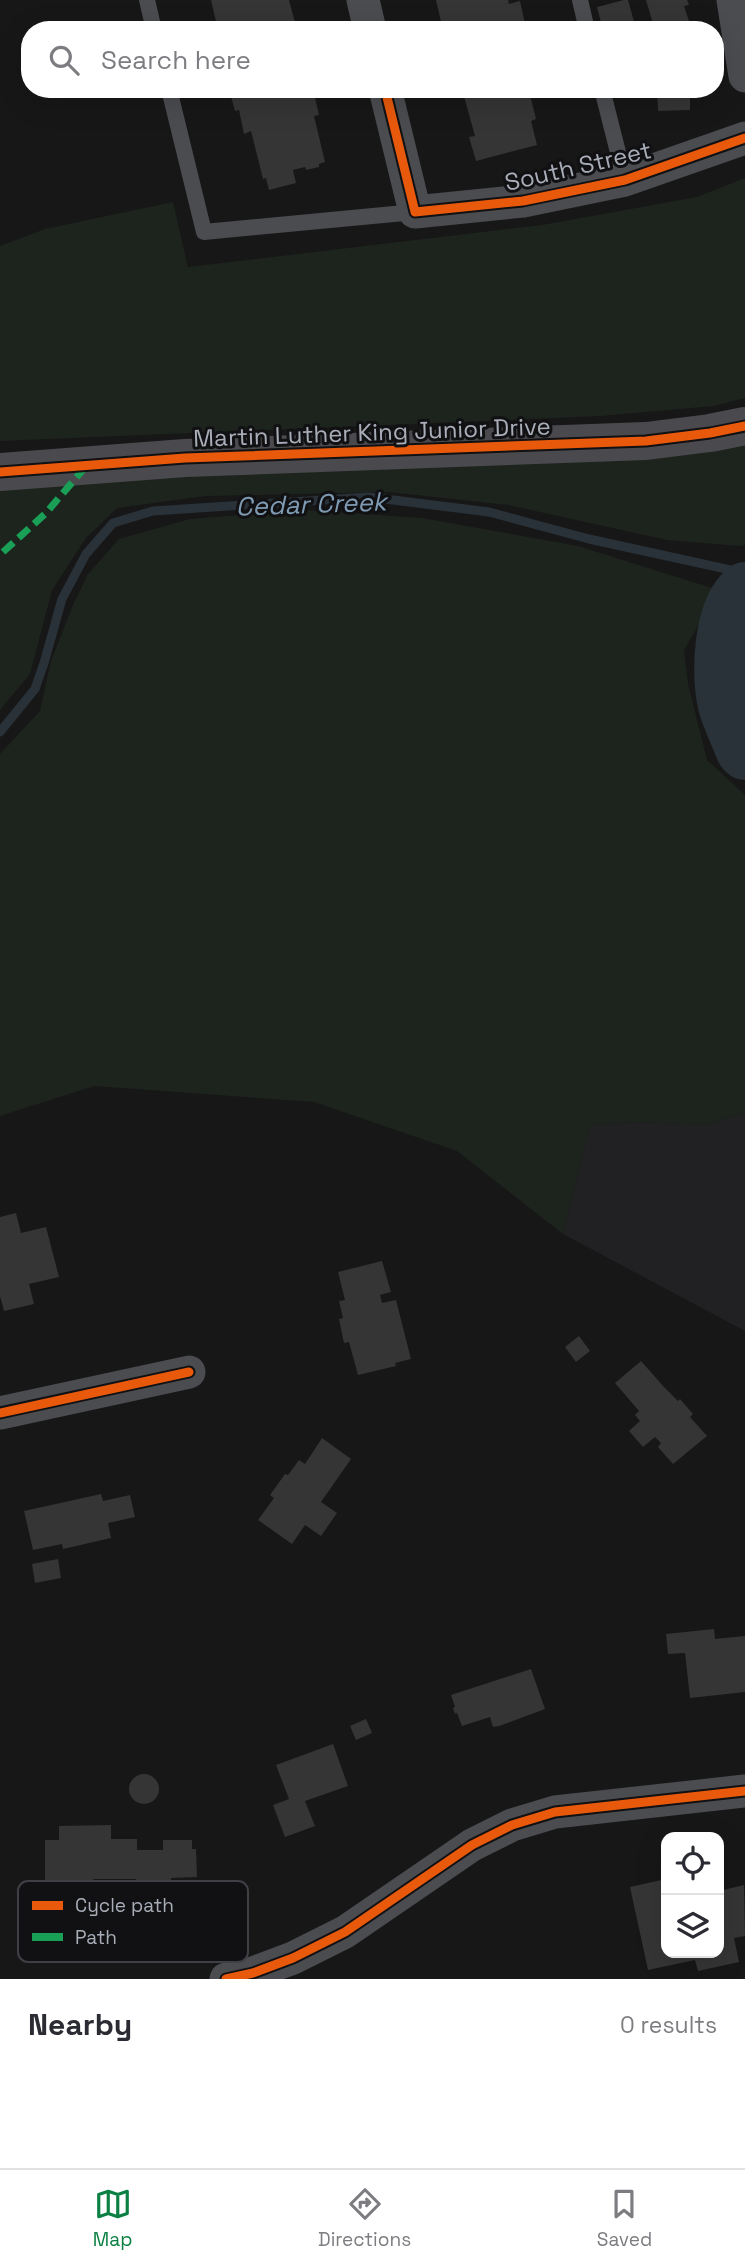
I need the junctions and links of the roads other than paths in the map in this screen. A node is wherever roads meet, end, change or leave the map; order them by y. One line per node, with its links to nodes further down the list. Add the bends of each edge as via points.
1 (147, 0): 5 (lane)
2 (363, 0): 6 (street)
3 (580, 0): 7 (lane)
4 (733, 0): 8 (street)
5 (152, 21)
6 (368, 21)
7 (585, 21)
8 (745, 76)
9 (171, 98): 14 (lane, South Street, via 204,232)
10 (387, 98): 14 (street)
11 (604, 98): 13 (lane)
12 (745, 138): 13 (street, South Street)
13 (625, 180): 14 (street, South Street, via 523,201)
14 (415, 212)
15 (745, 426): 16 (main road, Martin Luther King Junior Drive, via 646,441 185,458)
16 (0, 472)
17 (189, 1372): 18 (street)
18 (0, 1413)
19 (745, 1791): 20 (street, via 555,1812 512,1825 472,1846 345,1932 293,1958)
20 (226, 1979)

